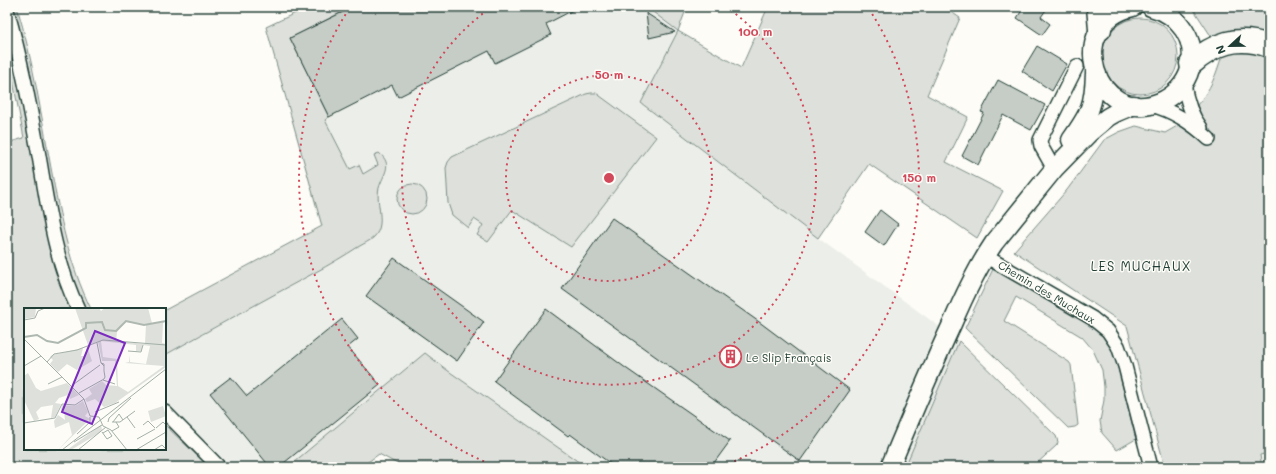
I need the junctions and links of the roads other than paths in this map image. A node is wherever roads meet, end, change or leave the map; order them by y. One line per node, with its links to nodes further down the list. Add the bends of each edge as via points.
1 (1158, 8): 8 (main road, via 1178,22 1186,32 1190,45)
2 (1117, 9): 4 (highway)
3 (7, 10): 12 (street, via 28,98 49,218 67,282)
4 (1100, 29): 7 (main road, via 1093,51)
5 (1269, 46): 8 (highway, via 1248,41 1223,44 1205,52)
6 (1077, 66): 10 (street, via 1040,140 1044,153)
7 (1095, 73): 9 (main road, via 1113,96 1123,102); 10 (main road, via 1091,110)
8 (1187, 74): 9 (main road, via 1175,93 1157,103); 9 (street, via 1189,106 1209,139 1169,111)
9 (1142, 105): 10 (main road, via 1108,117)
10 (1054, 169): 11 (main road, via 1006,226)
11 (985, 256): 15 (main road, via 938,354); 16 (street, Chemin des Muchaux, via 1092,318 1108,331 1118,346 1125,366)
12 (78, 308)
13 (166, 413): 14 (street)
14 (219, 467)
15 (890, 467)
16 (1151, 467)

